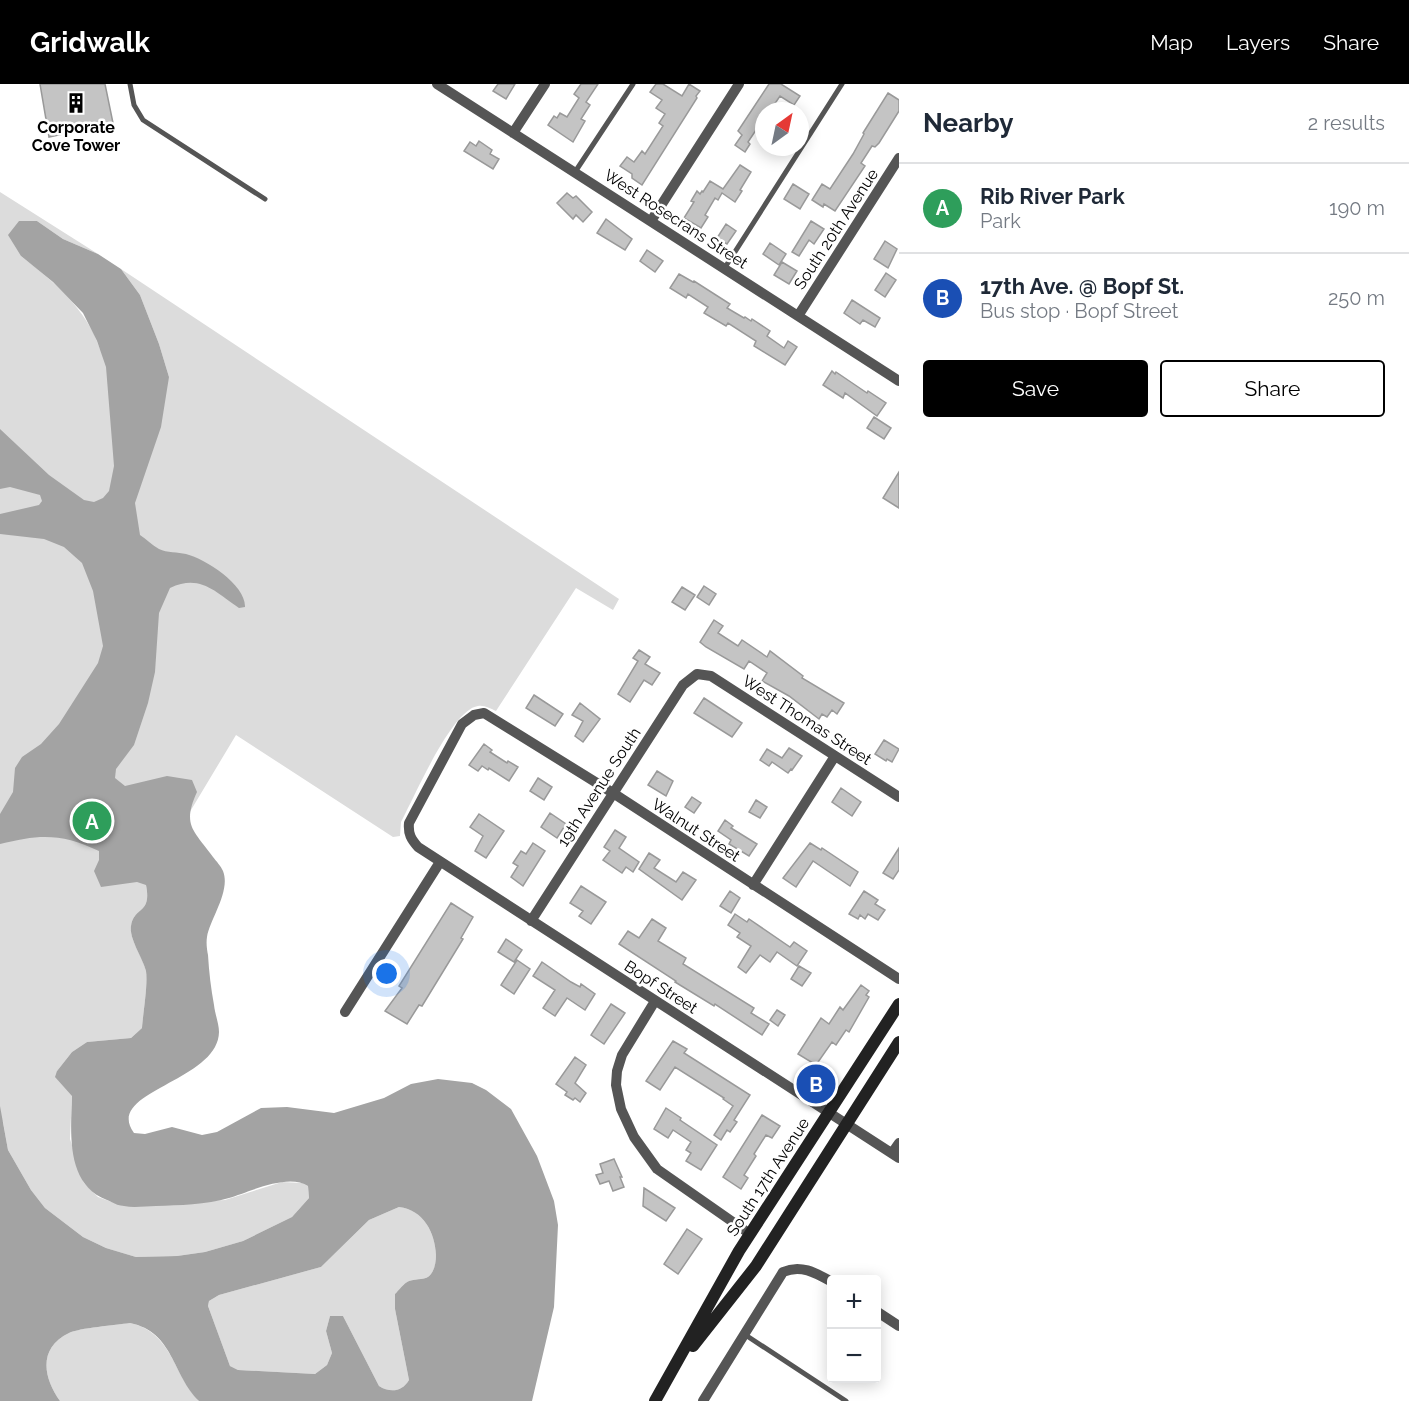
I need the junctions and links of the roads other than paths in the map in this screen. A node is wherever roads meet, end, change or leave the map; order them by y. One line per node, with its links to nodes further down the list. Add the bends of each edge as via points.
1 (129, 84): 10 (lane, via 142,120)
2 (436, 84): 7 (street, West Rosecrans Street)
3 (545, 84): 7 (street)
4 (633, 84): 9 (lane)
5 (739, 84): 11 (street)
6 (842, 84): 12 (lane)
7 (513, 133): 9 (street, West Rosecrans Street)
8 (899, 158): 13 (street, South 20th Avenue)
9 (575, 172): 11 (street, West Rosecrans Street)
10 (265, 199)
11 (651, 221): 12 (street, West Rosecrans Street)
12 (724, 269): 13 (street, West Rosecrans Street)
13 (798, 316): 14 (street, West Rosecrans Street)
14 (899, 381)
15 (697, 674): 16 (street, West Thomas Street, via 711,676); 17 (street, 19th Avenue South, via 683,685)
16 (835, 756): 18 (street, West Thomas Street); 21 (street)
17 (613, 793): 19 (street, Walnut Street, via 492,716 474,715 462,724 409,823); 21 (street, Walnut Street); 22 (street, 19th Avenue South)
18 (899, 798)
19 (410, 838): 20 (street, Bopf Street)
20 (440, 861): 22 (street, Bopf Street); 26 (street)
21 (753, 885): 23 (street, Walnut Street)
22 (531, 921): 24 (street, Bopf Street)
23 (899, 979)
24 (655, 1001): 28 (street, Bopf Street); 32 (street, via 622,1055 617,1071 621,1109 646,1157 657,1169)
25 (899, 1004): 28 (main road, South 17th Avenue)
26 (345, 1012)
27 (899, 1042): 29 (main road, South 17th Avenue)
28 (829, 1113): 29 (street, Bopf Street); 32 (main road, South 17th Avenue)
29 (847, 1124): 31 (street, Bopf Street); 37 (main road, South 17th Avenue, via 750,1275)
30 (899, 1143): 31 (street)
31 (896, 1155)
32 (750, 1234): 37 (main road, South 17th Avenue)
33 (827, 1280): 36 (street, via 800,1268 783,1272)
34 (881, 1314): 35 (street)
35 (899, 1326)
36 (744, 1334): 39 (street); 40 (lane)
37 (672, 1373): 38 (main road, South 17th Avenue)
38 (655, 1401)
39 (703, 1401)
40 (846, 1401)

